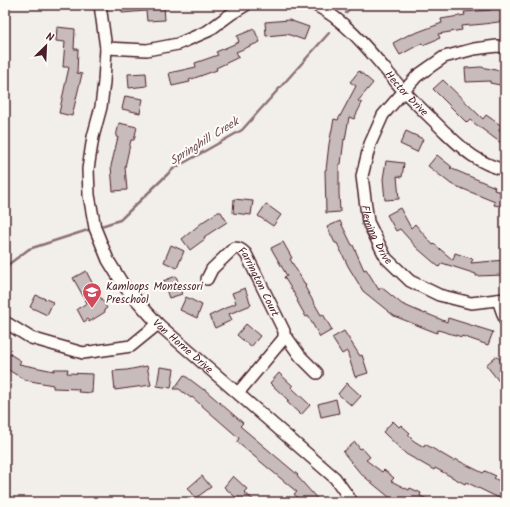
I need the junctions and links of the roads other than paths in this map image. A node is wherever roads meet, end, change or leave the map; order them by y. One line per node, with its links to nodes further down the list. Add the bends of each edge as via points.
1 (100, 5): 5 (street, Van Horne Drive)
2 (246, 5): 5 (street, via 208,31 178,44 147,50)
3 (315, 5): 6 (street, Hector Drive, via 328,11 345,26)
4 (505, 47): 6 (street, Fleming Drive, via 474,49 444,57 417,76)
5 (106, 48): 12 (street, Van Horne Drive, via 101,107 88,169 93,219 108,260 124,286)
6 (404, 91): 7 (street, Hector Drive, via 467,153 491,167); 9 (street, Fleming Drive, via 383,115 370,144 362,176 368,222 386,258 410,281 439,295 471,303)
7 (505, 170)
8 (207, 279): 13 (street, Farrington Court, via 212,269 234,248 242,250 284,331)
9 (501, 299): 10 (street)
10 (505, 320)
11 (5, 322): 12 (street, via 31,338 82,353 130,346)
12 (158, 324): 15 (street, Van Horne Drive)
13 (284, 338): 14 (street, Farrington Court, via 288,339); 15 (street)
14 (317, 373)
15 (238, 393): 16 (street, Van Horne Drive, via 335,478)
16 (352, 502)

